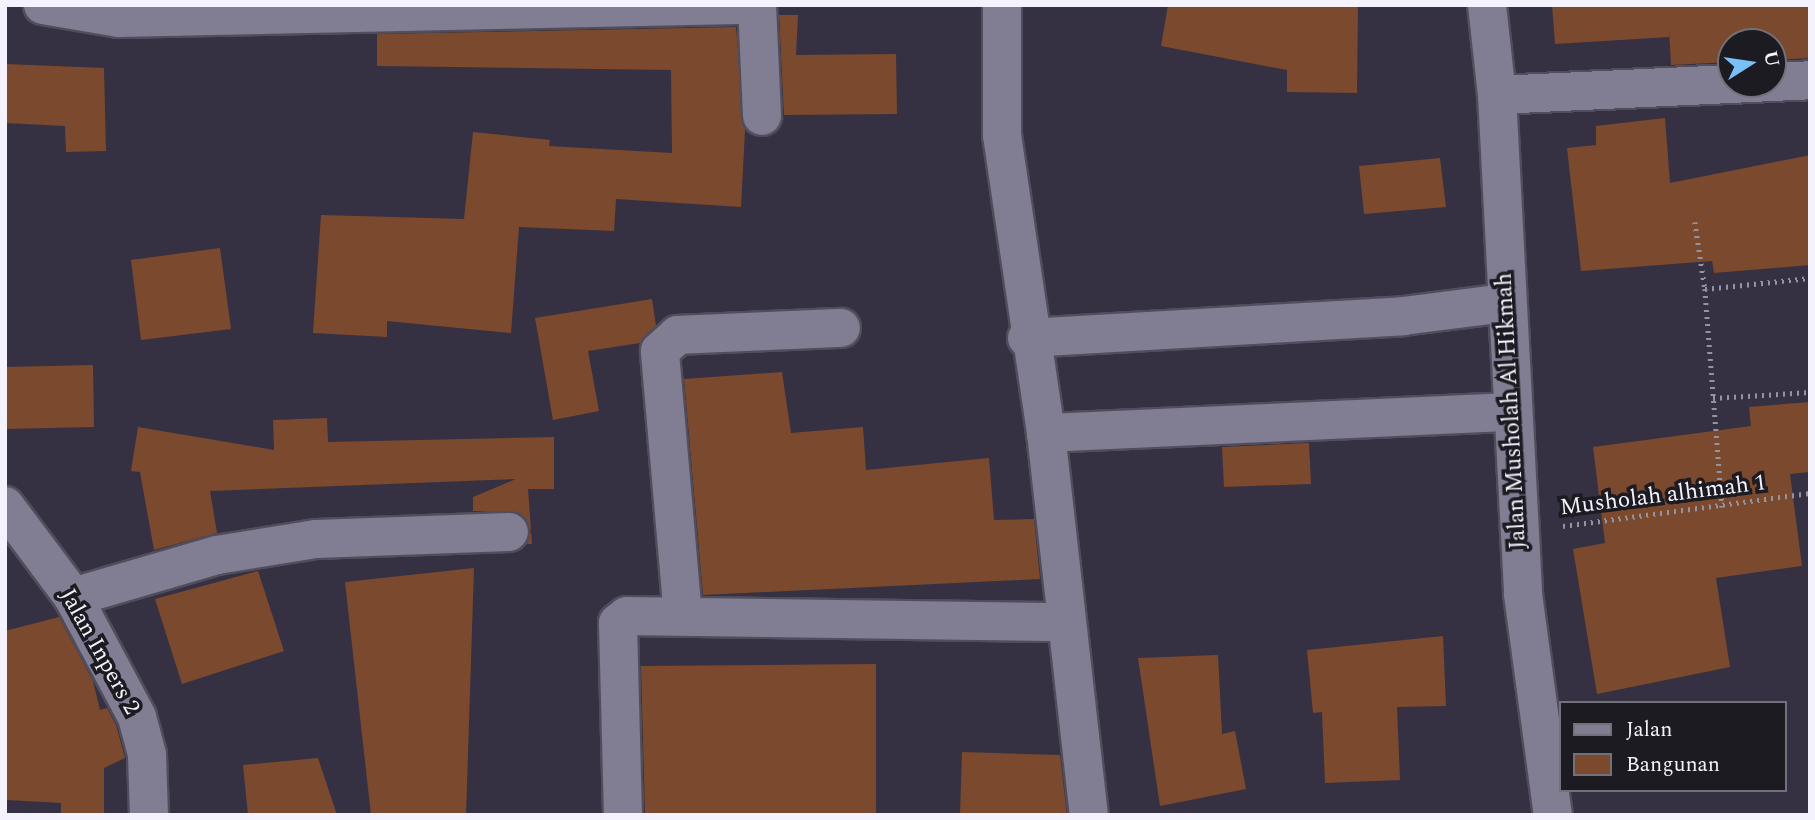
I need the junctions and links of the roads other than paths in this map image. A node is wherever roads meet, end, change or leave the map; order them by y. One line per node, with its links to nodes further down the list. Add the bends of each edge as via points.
1 (43, 5): 6 (street, via 118,18)
2 (739, 5): 6 (street)
3 (757, 5): 9 (street)
4 (1002, 5): 12 (street, via 1002,135)
5 (1486, 5): 8 (street, Jalan Musholah Al Hikmah)
6 (360, 11)
7 (1810, 80): 8 (street)
8 (1497, 95): 10 (street, Jalan Musholah Al Hikmah)
9 (762, 116)
10 (1506, 303): 12 (street, via 1403,316); 13 (street, Jalan Musholah Al Hikmah)
11 (841, 328): 18 (street, via 678,335 660,351)
12 (1027, 338): 14 (street)
13 (1509, 412): 14 (street); 23 (street, Jalan Musholah Al Hikmah, via 1531,683)
14 (1046, 433): 19 (street)
15 (5, 506): 17 (street, Jalan Inpers 2)
16 (509, 532): 17 (street, via 316,539 216,555)
17 (73, 597): 20 (street, Jalan Inpers 2, via 137,717 147,755)
18 (683, 616): 19 (street); 21 (street, via 626,616 618,623)
19 (1065, 622): 22 (street)
20 (149, 815)
21 (623, 815)
22 (1089, 815)
23 (1553, 815)

